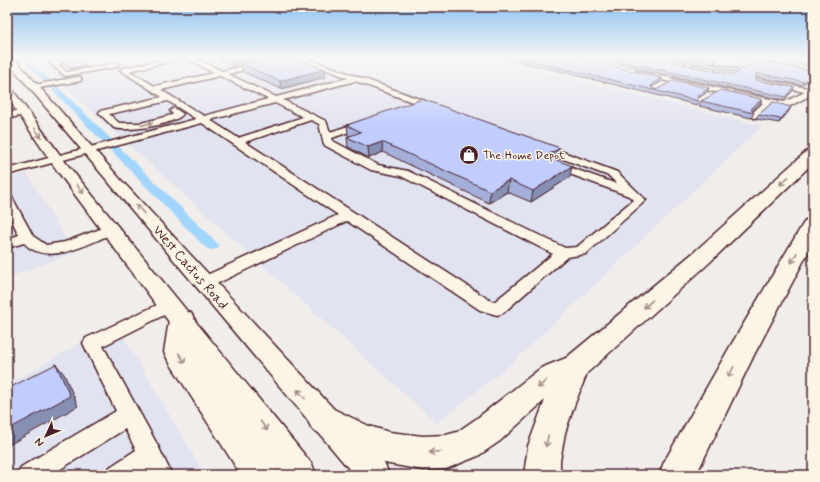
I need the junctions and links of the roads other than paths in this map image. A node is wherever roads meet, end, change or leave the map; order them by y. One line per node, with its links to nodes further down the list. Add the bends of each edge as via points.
1 (62, 80): 11 (street)
2 (138, 80): 12 (street)
3 (192, 80): 12 (street)
4 (234, 80): 16 (street)
5 (348, 80): 16 (street)
6 (358, 80): 19 (street, via 425,105)
7 (672, 80): 10 (street)
8 (674, 80): 13 (street)
9 (760, 80): 14 (street)
10 (661, 87)
11 (19, 89): 20 (main road, West Cactus Road); 29 (main road, West Cactus Road, via 49,106)
12 (154, 89): 18 (street)
13 (718, 90): 15 (street); 17 (street)
14 (813, 91): 17 (street, via 785,105)
15 (706, 98)
16 (275, 100): 23 (street); 24 (street)
17 (769, 102): 21 (street)
18 (172, 105): 18 (street, one-way to 18, via 110,120 117,126 141,126 175,117 179,114); 24 (street)
19 (400, 111)
20 (24, 112): 22 (street); 31 (main road, West Cactus Road, one-way to 31)
21 (754, 115)
22 (7, 116)
23 (312, 117): 26 (street, via 323,123); 27 (street)
24 (202, 119): 27 (street); 29 (street)
25 (378, 119): 26 (street)
26 (326, 138): 41 (street, via 328,143 375,168 404,173)
27 (236, 142): 36 (street)
28 (532, 144): 34 (street, via 613,174)
29 (88, 150): 31 (street); 42 (main road, West Cactus Road, one-way to 29)
30 (813, 154): 44 (highway, one-way to 44, via 701,258)
31 (56, 159): 33 (street); 38 (main road, West Cactus Road, one-way to 38)
32 (563, 168): 34 (street)
33 (7, 172)
34 (635, 195): 41 (street, via 640,200 581,251)
35 (11, 212): 39 (street)
36 (348, 215): 41 (street, via 486,306 497,309); 42 (street)
37 (813, 224): 55 (highway, one-way to 55)
38 (111, 229): 39 (street, via 57,249 46,250 32,243); 43 (main road, West Cactus Road)
39 (27, 237): 40 (street)
40 (7, 244)
41 (563, 253)
42 (204, 283): 46 (main road, West Cactus Road, one-way to 42)
43 (176, 313): 45 (street, via 92,343); 51 (highway, one-way to 51, via 178,352); 52 (main road, West Cactus Road, one-way to 52)
44 (576, 366): 46 (highway, one-way to 46, via 551,376 488,430 466,445 446,452 412,453 370,443); 54 (highway, one-way to 54, via 556,410 546,440)
45 (129, 415): 47 (street); 48 (street)
46 (323, 418): 53 (main road, West Cactus Road)
47 (150, 454): 49 (street); 50 (street)
48 (29, 475)
49 (118, 475)
50 (160, 475)
51 (262, 475)
52 (301, 475)
53 (374, 475)
54 (542, 475)
55 (677, 475)

